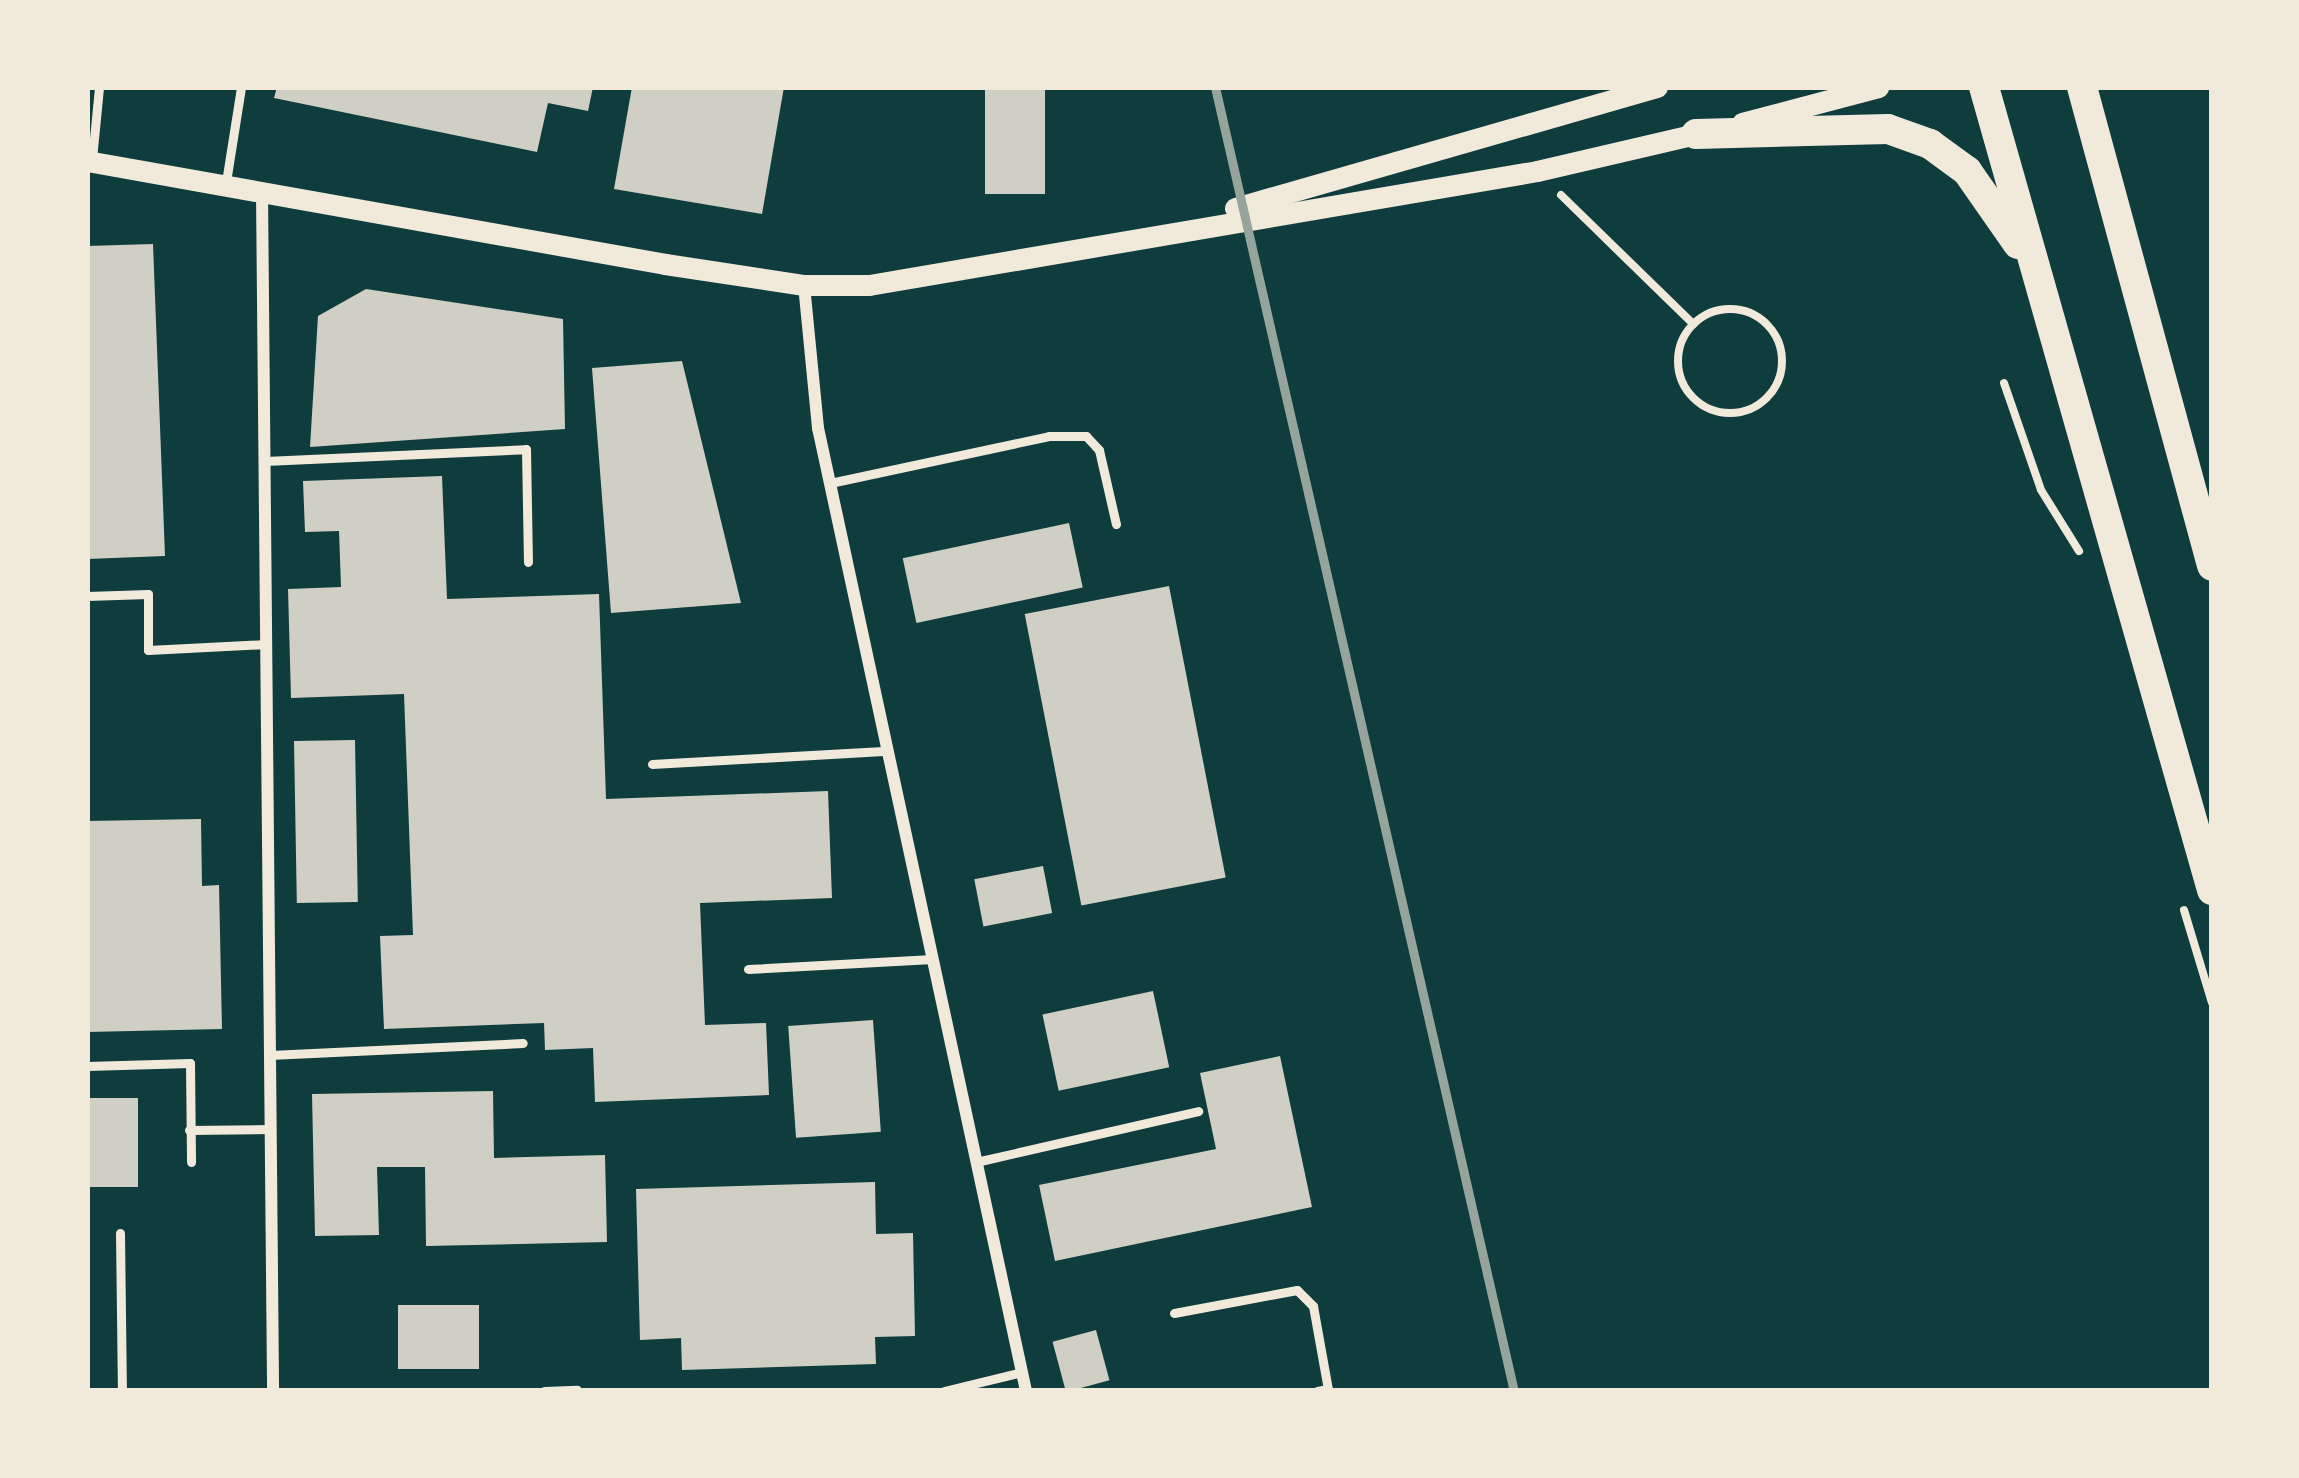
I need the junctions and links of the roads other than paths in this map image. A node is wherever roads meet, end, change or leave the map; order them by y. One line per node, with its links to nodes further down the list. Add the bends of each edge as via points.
1 (99, 87): 8 (lane)
2 (241, 87): 9 (lane)
3 (1657, 87): 11 (street)
4 (1878, 87): 7 (street)
5 (1984, 87): 12 (main road)
6 (2082, 87): 18 (main road)
7 (1696, 134): 11 (street, via 1537,171); 12 (main road, via 1835,125 1888,129 1930,144 1967,171)
8 (90, 161): 9 (street)
9 (226, 186): 10 (street)
10 (262, 192): 13 (street); 14 (street)
11 (1148, 234): 13 (street, via 937,277)
12 (2030, 261): 23 (main road)
13 (804, 285): 15 (street, via 808,374)
14 (265, 461): 17 (lane, via 526,449); 20 (street)
15 (830, 483): 16 (lane, via 1049,436 1086,436 1099,450); 21 (street)
16 (1116, 524)
17 (528, 562)
18 (2212, 566)
19 (87, 596): 20 (lane, via 148,594 148,650)
20 (266, 644): 27 (street)
21 (888, 751): 22 (lane); 24 (street)
22 (652, 764)
23 (2212, 890)
24 (933, 959): 25 (lane); 33 (street)
25 (748, 969)
26 (523, 1043): 27 (lane)
27 (270, 1055): 31 (street)
28 (87, 1066): 30 (lane, via 190,1063)
29 (1198, 1112): 33 (lane)
30 (189, 1130): 31 (lane); 32 (lane)
31 (271, 1130): 39 (street)
32 (191, 1162)
33 (976, 1162): 36 (street)
34 (121, 1233): 38 (lane)
35 (1174, 1313): 43 (lane, via 1298,1290 1313,1306 1328,1389)
36 (1022, 1372): 41 (lane); 42 (street)
37 (577, 1390): 40 (lane)
38 (122, 1391)
39 (273, 1391)
40 (544, 1391)
41 (944, 1391)
42 (1026, 1391)
43 (1317, 1391)

